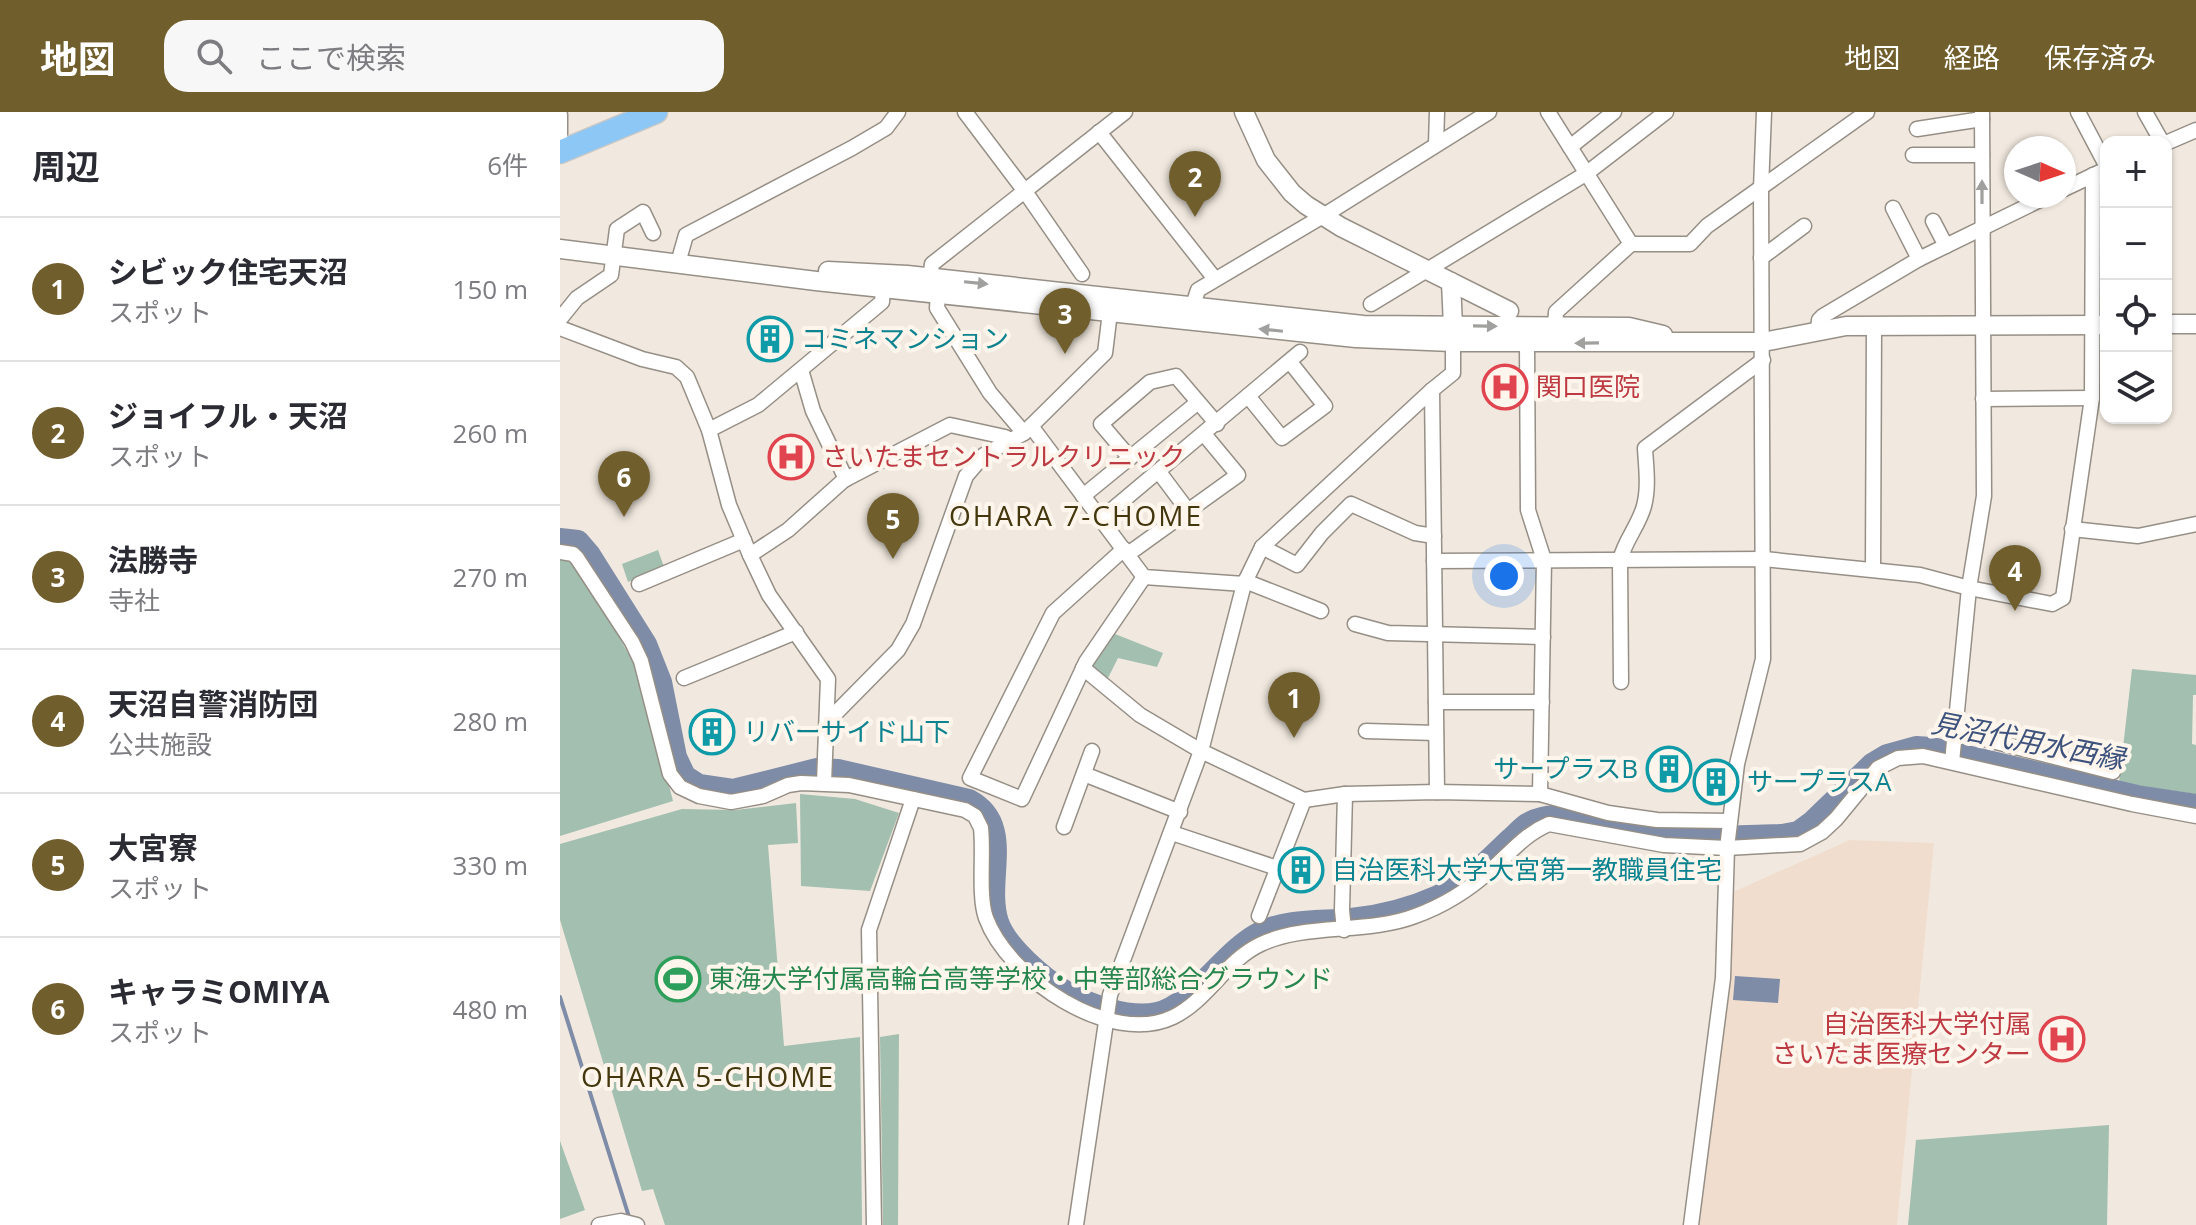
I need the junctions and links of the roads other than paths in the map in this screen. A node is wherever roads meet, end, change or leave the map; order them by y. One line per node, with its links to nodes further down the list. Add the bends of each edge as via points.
1 (656, 112): 24 (main road)
2 (898, 112): 47 (street, via 886,128 852,148 686,235)
3 (965, 112): 32 (street)
4 (1125, 112): 19 (street)
5 (1244, 112): 36 (street, via 1277,177)
6 (1437, 112): 22 (street)
7 (1489, 112): 22 (street)
8 (1548, 112): 23 (street)
9 (1614, 112): 23 (street)
10 (1666, 112): 29 (street)
11 (1764, 112): 31 (street)
12 (1867, 112): 31 (street)
13 (2078, 112): 27 (street)
14 (2145, 112): 20 (street)
15 (560, 115): 24 (street)
16 (1982, 115): 17 (street); 26 (street)
17 (1917, 129)
18 (2196, 130): 21 (street)
19 (1099, 132): 32 (street); 51 (street)
20 (2160, 136)
21 (2172, 139)
22 (1436, 144): 36 (street)
23 (1570, 147): 29 (street)
24 (560, 152)
25 (1913, 155): 26 (street)
26 (1982, 155): 39 (street, one-way to 26)
27 (2100, 165)
28 (2100, 171): 30 (street)
29 (1587, 173): 41 (street); 49 (street)
30 (2076, 183)
31 (1761, 189): 41 (street, via 1690,244); 45 (street)
32 (1024, 190): 50 (street); 53 (street, via 932,264)
33 (1893, 208): 46 (street)
34 (2022, 208): 39 (street)
35 (2101, 208): 62 (street)
36 (1323, 216): 49 (street); 51 (street)
37 (1933, 221): 42 (street)
38 (1804, 226): 45 (street)
39 (1981, 227): 42 (street); 64 (street)
40 (653, 233): 44 (street, via 643,212 617,229)
41 (1631, 244): 65 (street, via 1556,312)
42 (1946, 246): 46 (street)
43 (560, 249): 44 (street)
44 (614, 255): 47 (street); 59 (street, via 611,275 577,298)
45 (1761, 258): 71 (street)
46 (1919, 259): 67 (street, via 1823,316)
47 (678, 263): 48 (street)
48 (702, 267): 53 (street); 54 (street)
49 (1428, 270): 52 (street); 55 (street)
50 (1082, 274)
51 (1215, 279): 56 (street, via 1198,290)
52 (1451, 282): 57 (street); 68 (street)
53 (934, 286): 54 (street); 56 (street, one-way to 56); 58 (street); 80 (street, via 937,308)
54 (883, 288): 72 (street, via 882,302)
55 (1371, 304)
56 (1193, 305): 68 (street)
57 (1509, 311)
58 (1110, 312): 68 (street, one-way to 58, via 1356,338); 80 (street, via 1105,353)
59 (560, 319)
60 (2172, 324): 61 (street)
61 (2196, 324)
62 (2099, 325): 64 (street); 75 (street)
63 (1874, 326): 64 (street); 67 (street); 100 (street)
64 (1983, 326): 76 (street)
65 (1555, 327): 68 (street, one-way to 65); 69 (street, via 1629,327)
66 (560, 328): 79 (street, via 682,371)
67 (1818, 331): 71 (street)
68 (1453, 334): 70 (street); 73 (street, via 1453,373)
69 (1693, 342): 70 (street, one-way to 70); 71 (street)
70 (1527, 343): 97 (street, via 1528,510)
71 (1763, 351): 96 (street); 98 (street, via 1645,448 1644,509)
72 (801, 370): 79 (street, via 758,405); 84 (street, via 813,411)
73 (1432, 390): 90 (street); 92 (street)
74 (1248, 396): 74 (street, via 1282,438 1325,406 1295,357); 78 (street)
75 (2092, 398): 76 (street); 89 (street)
76 (1983, 399): 104 (street, via 1984,496)
77 (1197, 403): 78 (street); 82 (street); 82 (street, via 1176,376 1150,382 1101,424)
78 (1217, 424): 81 (street)
79 (709, 430): 91 (street)
80 (1022, 434): 84 (street, via 1005,437 950,425); 85 (street); 115 (street, via 984,455 966,476 913,624 898,650)
81 (1204, 434): 83 (street); 86 (street, via 1238,475)
82 (1130, 458): 85 (street)
83 (1159, 472): 86 (street); 87 (street)
84 (846, 479): 95 (street)
85 (1083, 496): 87 (street)
86 (1189, 512): 94 (street)
87 (1101, 519): 94 (street)
88 (2196, 524): 89 (street, via 2138,536)
89 (2072, 529): 104 (street, via 2063,598 2052,604)
90 (1434, 536): 92 (street, via 1415,533 1351,504 1297,565); 99 (street)
91 (744, 540): 95 (street); 103 (street)
92 (1262, 547): 102 (street)
93 (560, 552): 124 (street, via 577,558 632,642 648,680 670,774 680,787 731,802 788,785)
94 (1126, 552): 101 (street); 110 (street, via 1053,613 970,778 1022,799)
95 (750, 555): 107 (street, via 769,595)
96 (1764, 559): 98 (street); 100 (street); 132 (street, via 1763,659 1737,764)
97 (1544, 560): 98 (street); 99 (street); 109 (street)
98 (1620, 560): 112 (street)
99 (1434, 561): 108 (street)
100 (1873, 569): 104 (street)
101 (1144, 577): 102 (street); 110 (street)
102 (1245, 583): 105 (street); 120 (street)
103 (639, 584)
104 (1969, 588): 118 (street)
105 (1321, 611)
106 (1355, 624): 108 (street, via 1388,633)
107 (796, 632): 111 (street); 115 (street, via 828,679)
108 (1435, 634): 109 (street); 113 (street)
109 (1543, 637): 114 (street)
110 (1083, 668): 120 (street, via 1140,715)
111 (684, 678)
112 (1621, 682)
113 (1436, 702): 114 (street); 117 (street)
114 (1542, 702): 127 (street)
115 (828, 721): 124 (street)
116 (1366, 731): 117 (street)
117 (1436, 733): 125 (street)
118 (1956, 734): 121 (street); 122 (street)
119 (1092, 751): 123 (street)
120 (1201, 751): 129 (street); 130 (street)
121 (1952, 762): 131 (street); 135 (street, via 1898,758 1878,768 1836,819 1800,844)
122 (2113, 772)
123 (1084, 774): 130 (street); 133 (street)
124 (824, 783): 128 (street)
125 (1437, 792): 126 (street); 127 (street)
126 (1345, 794): 129 (street); 138 (street)
127 (1540, 794): 132 (street, via 1657,820)
128 (913, 799): 139 (street, via 975,816 981,828 985,911 1007,952 1044,988); 142 (street, via 869,930)
129 (1304, 800): 136 (street)
130 (1180, 812): 134 (street)
131 (2196, 816)
132 (1730, 821): 135 (street)
133 (1064, 827)
134 (1172, 833): 136 (street); 139 (street)
135 (1727, 848): 138 (street, via 1639,842 1549,824 1533,831 1459,895 1415,917); 144 (street, via 1723,978)
136 (1277, 868): 137 (street)
137 (1259, 916)
138 (1344, 930): 139 (street, via 1271,939 1252,948 1171,1018)
139 (1105, 1020): 143 (street)
140 (599, 1225): 141 (street)
141 (637, 1225)
142 (874, 1225)
143 (1076, 1225)
144 (1691, 1225)

